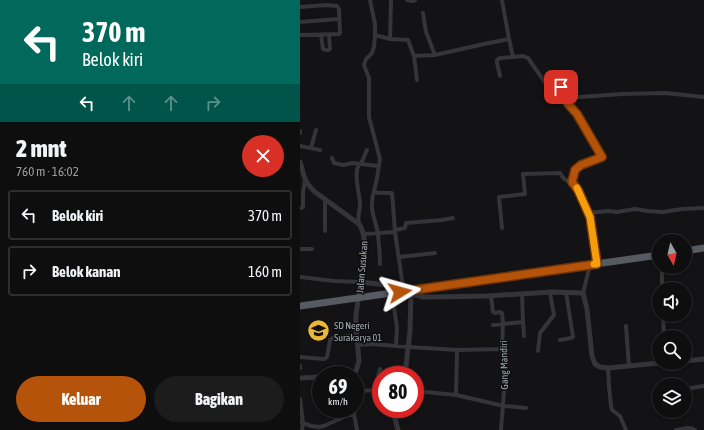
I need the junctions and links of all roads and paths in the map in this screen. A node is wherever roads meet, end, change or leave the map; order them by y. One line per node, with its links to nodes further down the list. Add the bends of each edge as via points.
1 (327, 0): 7 (street)
2 (370, 0): 15 (street)
3 (391, 0): 16 (street)
4 (407, 0): 5 (street)
5 (415, 0)
6 (502, 0): 17 (street)
7 (327, 5): 8 (street); 10 (street, via 337,6)
8 (300, 8)
9 (423, 13): 18 (street, via 426,32)
10 (339, 19): 11 (street); 14 (street, via 340,34)
11 (300, 22)
12 (300, 35): 13 (street)
13 (321, 35): 14 (street); 14 (street, via 323,49 328,50)
14 (329, 35)
15 (375, 35): 16 (street); 33 (street, via 372,53 364,65 370,78 369,117 380,159)
16 (390, 39): 19 (street, via 410,42)
17 (510, 39): 18 (street); 20 (street)
18 (435, 55): 19 (street)
19 (414, 56): 22 (street)
20 (513, 57): 21 (street, via 497,60); 24 (street, via 528,58 545,83 548,86 561,87)
21 (500, 76)
22 (417, 80)
23 (704, 97): 24 (street, via 665,93)
24 (566, 98): 35 (street, via 602,157 575,170)
25 (316, 130): 27 (street)
26 (300, 146): 27 (street)
27 (311, 148): 28 (street)
28 (320, 150)
29 (367, 150): 32 (street)
30 (332, 158): 32 (street, via 334,163 343,165)
31 (300, 162): 34 (street)
32 (360, 164): 33 (street); 42 (street, via 356,170 360,205)
33 (378, 166): 36 (street)
34 (305, 181): 37 (street, Jalan Susukan); 38 (street, via 303,207)
35 (572, 182): 40 (street); 43 (street, via 566,181 560,172 523,174 525,194 499,196)
36 (374, 191): 45 (street, via 392,193); 47 (street, via 371,209)
37 (325, 199): 42 (street, Jalan Susukan); 44 (street)
38 (300, 208)
39 (704, 208): 40 (street, via 682,208 663,212 636,209)
40 (588, 213): 56 (street, via 591,223)
41 (453, 218): 45 (street, via 406,223 405,228)
42 (359, 224): 46 (street, Jalan Susukan)
43 (502, 228)
44 (326, 231)
45 (395, 231): 47 (street); 54 (street)
46 (364, 234): 47 (street); 58 (street, Jalan Susukan)
47 (378, 234): 55 (street)
48 (704, 248): 51 (highway)
49 (300, 249): 50 (street)
50 (312, 249)
51 (692, 250)
52 (435, 253): 54 (street)
53 (652, 256): 56 (highway)
54 (399, 257): 59 (street)
55 (380, 264)
56 (593, 264): 59 (highway); 63 (street)
57 (300, 277): 58 (street)
58 (361, 282): 59 (street); 66 (street, Jalan Susukan)
59 (407, 291): 61 (highway); 65 (street, via 424,297); 77 (street, via 411,317)
60 (566, 292): 62 (street); 63 (street); 74 (street, via 573,336)
61 (392, 293): 66 (highway); 76 (street, via 397,328)
62 (550, 293): 64 (street); 80 (street, via 554,315 540,333)
63 (583, 293): 88 (street, via 593,360 597,366)
64 (522, 294): 65 (street); 68 (street)
65 (491, 296): 69 (street, via 493,312 502,313)
66 (359, 298): 67 (highway); 72 (street, Jalan Susukan, via 356,313)
67 (300, 306)
68 (523, 322): 69 (street); 73 (street)
69 (503, 324): 70 (street); 78 (street, Gang Mandiri)
70 (493, 325)
71 (626, 326): 87 (street)
72 (357, 334): 75 (street, Jalan Susukan); 81 (street, via 330,340 327,358)
73 (524, 336)
74 (560, 340)
75 (358, 345): 76 (street); 85 (street, Jalan Susukan)
76 (396, 346): 77 (street)
77 (409, 347): 79 (street); 86 (street)
78 (502, 349): 79 (street); 96 (street, Gang Mandiri)
79 (457, 350): 94 (street)
80 (538, 351)
81 (300, 357)
82 (704, 359): 83 (street)
83 (692, 360)
84 (652, 364): 87 (street)
85 (358, 366)
86 (406, 366)
87 (629, 366): 88 (street)
88 (608, 368): 106 (street, via 612,410 620,416)
89 (312, 377): 90 (street)
90 (300, 378)
91 (704, 386): 92 (street)
92 (692, 388)
93 (424, 392): 94 (street)
94 (456, 395): 96 (street)
95 (300, 399): 101 (street)
96 (504, 406): 97 (street); 105 (street, Gang Mandiri)
97 (526, 408)
98 (342, 418): 101 (street, via 319,427)
99 (356, 418): 103 (street)
100 (395, 418): 104 (street)
101 (302, 423): 102 (street)
102 (302, 430)
103 (357, 430)
104 (398, 430)
105 (501, 430)
106 (626, 430)
107 (676, 430): 108 (street)
108 (695, 430)

